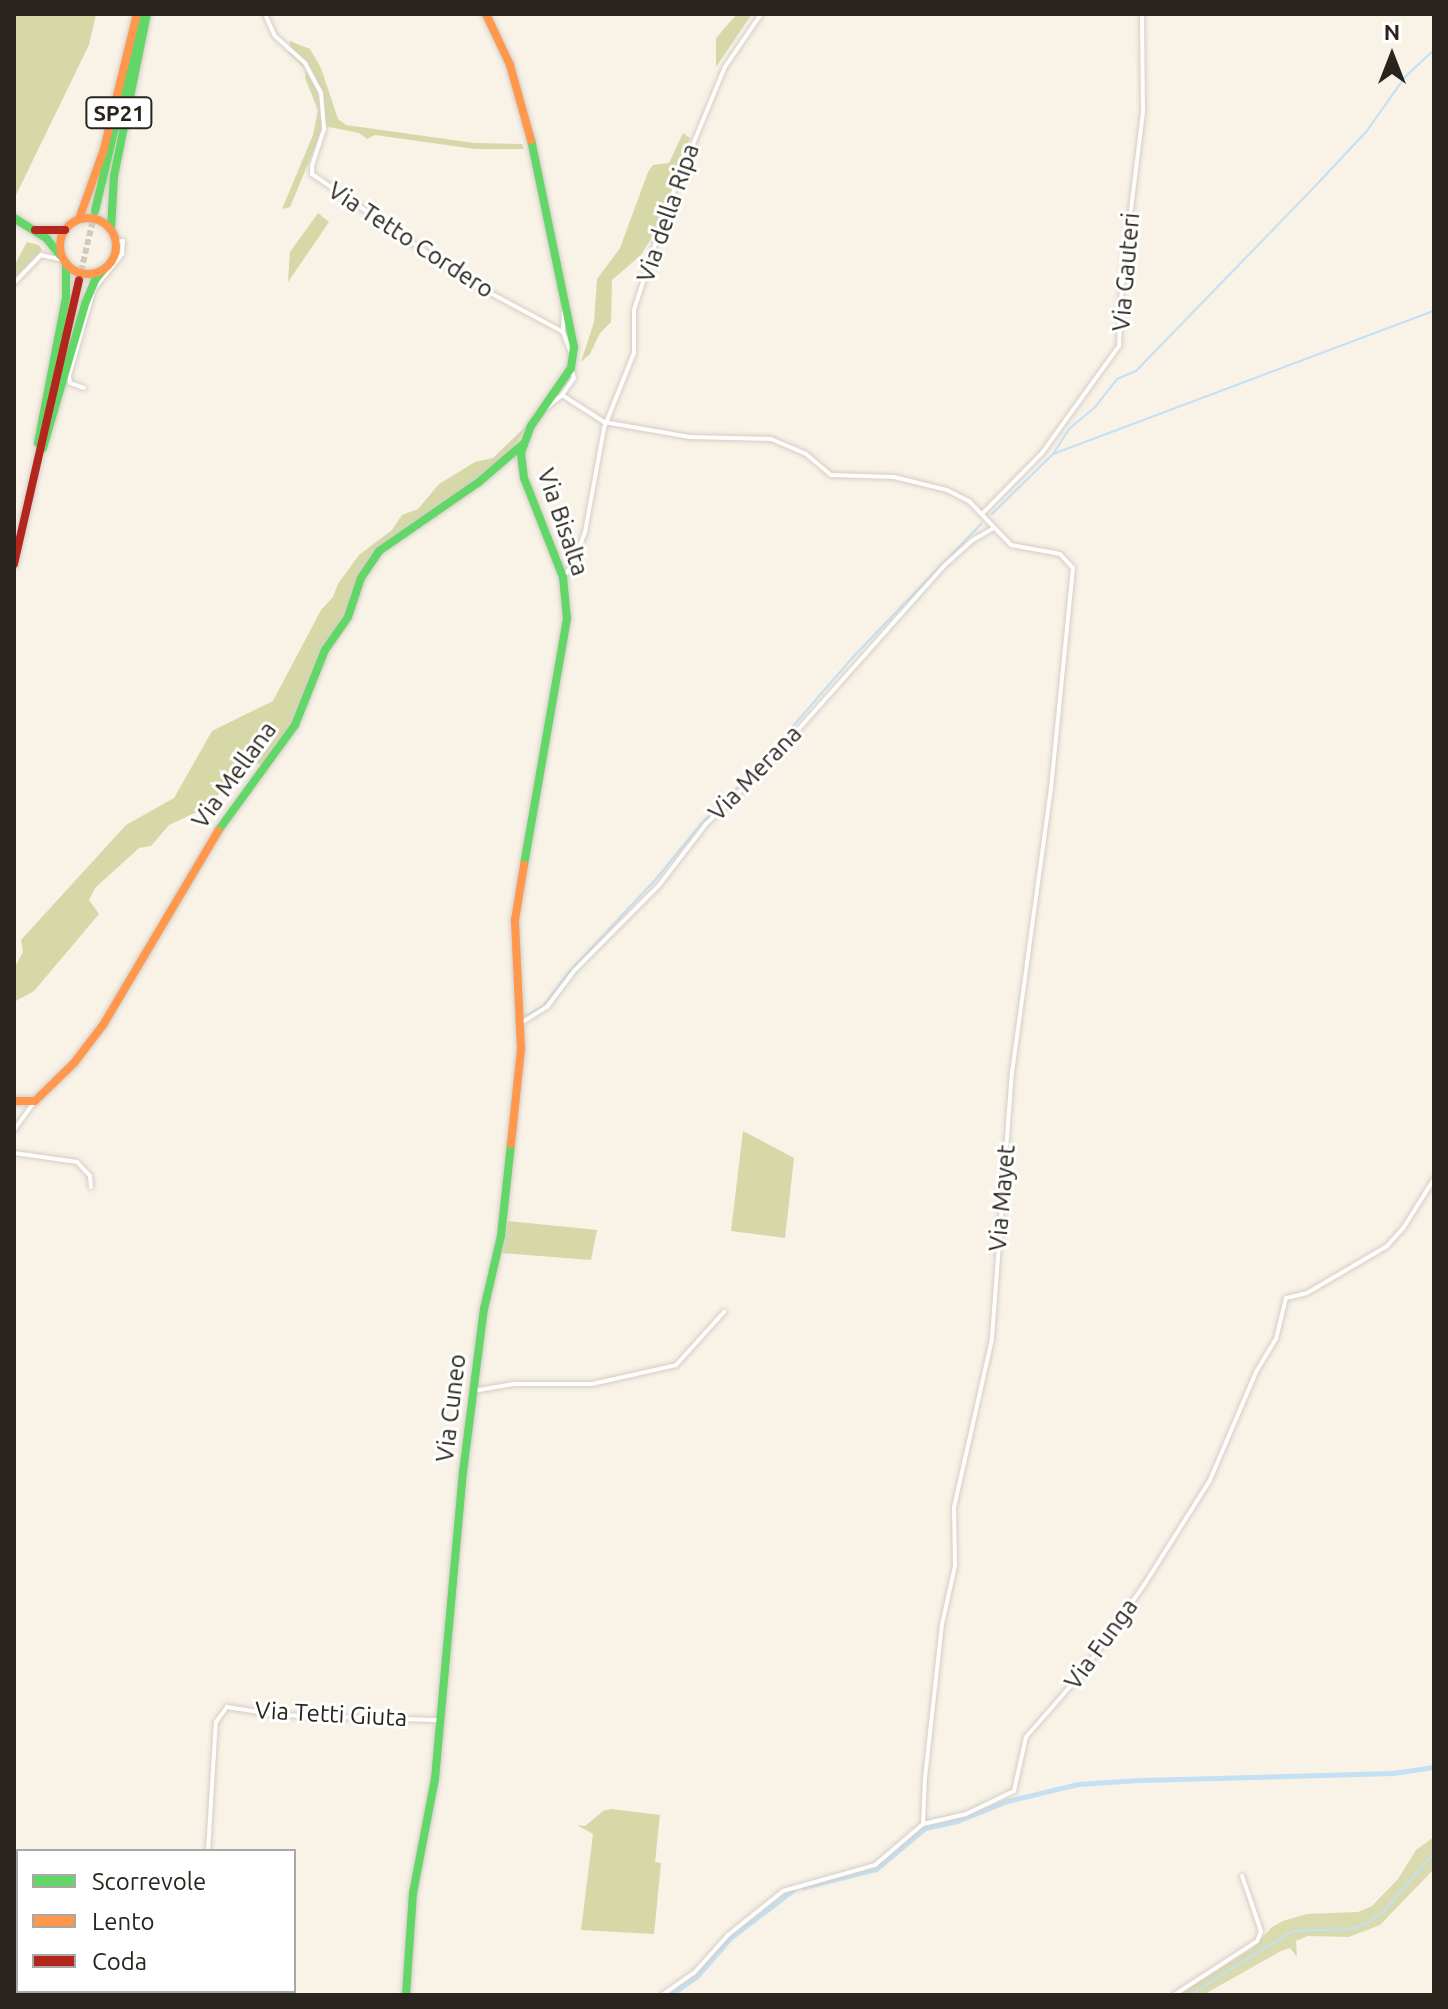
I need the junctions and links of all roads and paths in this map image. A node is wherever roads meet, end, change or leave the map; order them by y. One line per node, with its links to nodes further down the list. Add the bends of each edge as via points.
1 (142, 14): 6 (main road, SP21); 7 (main road); 10 (main road, via 114,176)
2 (265, 14): 18 (street, Via Tetto Cordero, via 275,36 305,63 321,93 324,129 312,174 468,281)
3 (486, 14): 17 (main road, Via Bisalta, via 524,106)
4 (761, 14): 24 (street, Via della Ripa, via 725,67 668,205 632,316 632,362)
5 (1142, 14): 27 (street, Via Gauteri, via 1143,112 1119,346 1042,453)
6 (95, 211)
7 (79, 219): 10 (main road, via 97,219); 11 (main road)
8 (17, 220): 9 (main road)
9 (30, 229): 11 (main road); 13 (main road, via 47,239)
10 (111, 229): 12 (main road)
11 (65, 230): 13 (main road, via 60,242)
12 (116, 242): 14 (main road, via 114,259); 21 (street, via 123,241 122,254 94,289 69,376 70,383)
13 (63, 260): 14 (main road, via 85,274); 16 (street, via 41,255); 26 (main road, via 66,297)
14 (105, 268): 26 (main road, via 85,304 57,411)
15 (79, 280): 26 (main road)
16 (14, 283)
17 (564, 302): 18 (street); 19 (main road, Via Bisalta)
18 (563, 332): 19 (street)
19 (573, 358): 20 (main road, Via Bisalta)
20 (571, 368): 22 (street, via 574,378); 23 (main road, Via Bisalta)
21 (84, 388)
22 (562, 395): 23 (street); 24 (street)
23 (542, 410): 25 (main road, Via Bisalta)
24 (607, 422): 27 (street, via 690,437 771,439 806,454 831,475 894,477 935,486 962,496); 30 (street, Via della Ripa, via 585,532)
25 (523, 444): 30 (main road, Via Bisalta, via 524,478); 34 (main road, Via Mellana, via 479,482 379,551 361,578 348,617 325,650 288,736 211,840 97,1034)
26 (37, 463): 29 (main road)
27 (983, 513): 28 (street)
28 (994, 528): 32 (street, Via Merana, via 946,564 757,776 706,824 660,884 574,971 547,1007); 42 (street, Via Mayet, via 1011,545 1060,554 1073,568 1051,788 1012,1071 992,1339 954,1507 955,1566 942,1624)
29 (14, 564)
30 (563, 577): 31 (main road, Via Bisalta, via 566,628)
31 (531, 828): 32 (main road, Via Cuneo, via 513,944)
32 (521, 1023): 40 (main road, Via Cuneo, via 504,1211)
33 (14, 1101): 34 (main road)
34 (35, 1101): 35 (street)
35 (14, 1130)
36 (14, 1153): 38 (street, via 77,1162 90,1176)
37 (1434, 1179): 42 (street, Via Funga, via 1387,1246 1307,1293 1286,1298 1276,1339 1256,1372 1210,1480 1082,1673 1026,1737 1014,1791 966,1814)
38 (91, 1187)
39 (724, 1312): 40 (street, via 676,1365 592,1384 513,1384)
40 (473, 1391): 41 (main road, Via Cuneo)
41 (440, 1720): 43 (street, Via Tetti Giuta, via 287,1716 227,1707 216,1722); 45 (main road, Via Cuneo, via 412,1903)
42 (923, 1824): 46 (street, Via Funga, via 875,1865 783,1891 728,1935 694,1973)
43 (208, 1849)
44 (1242, 1876): 47 (street, via 1259,1925 1257,1941)
45 (406, 1995)
46 (662, 1995)
47 (1174, 1995)

